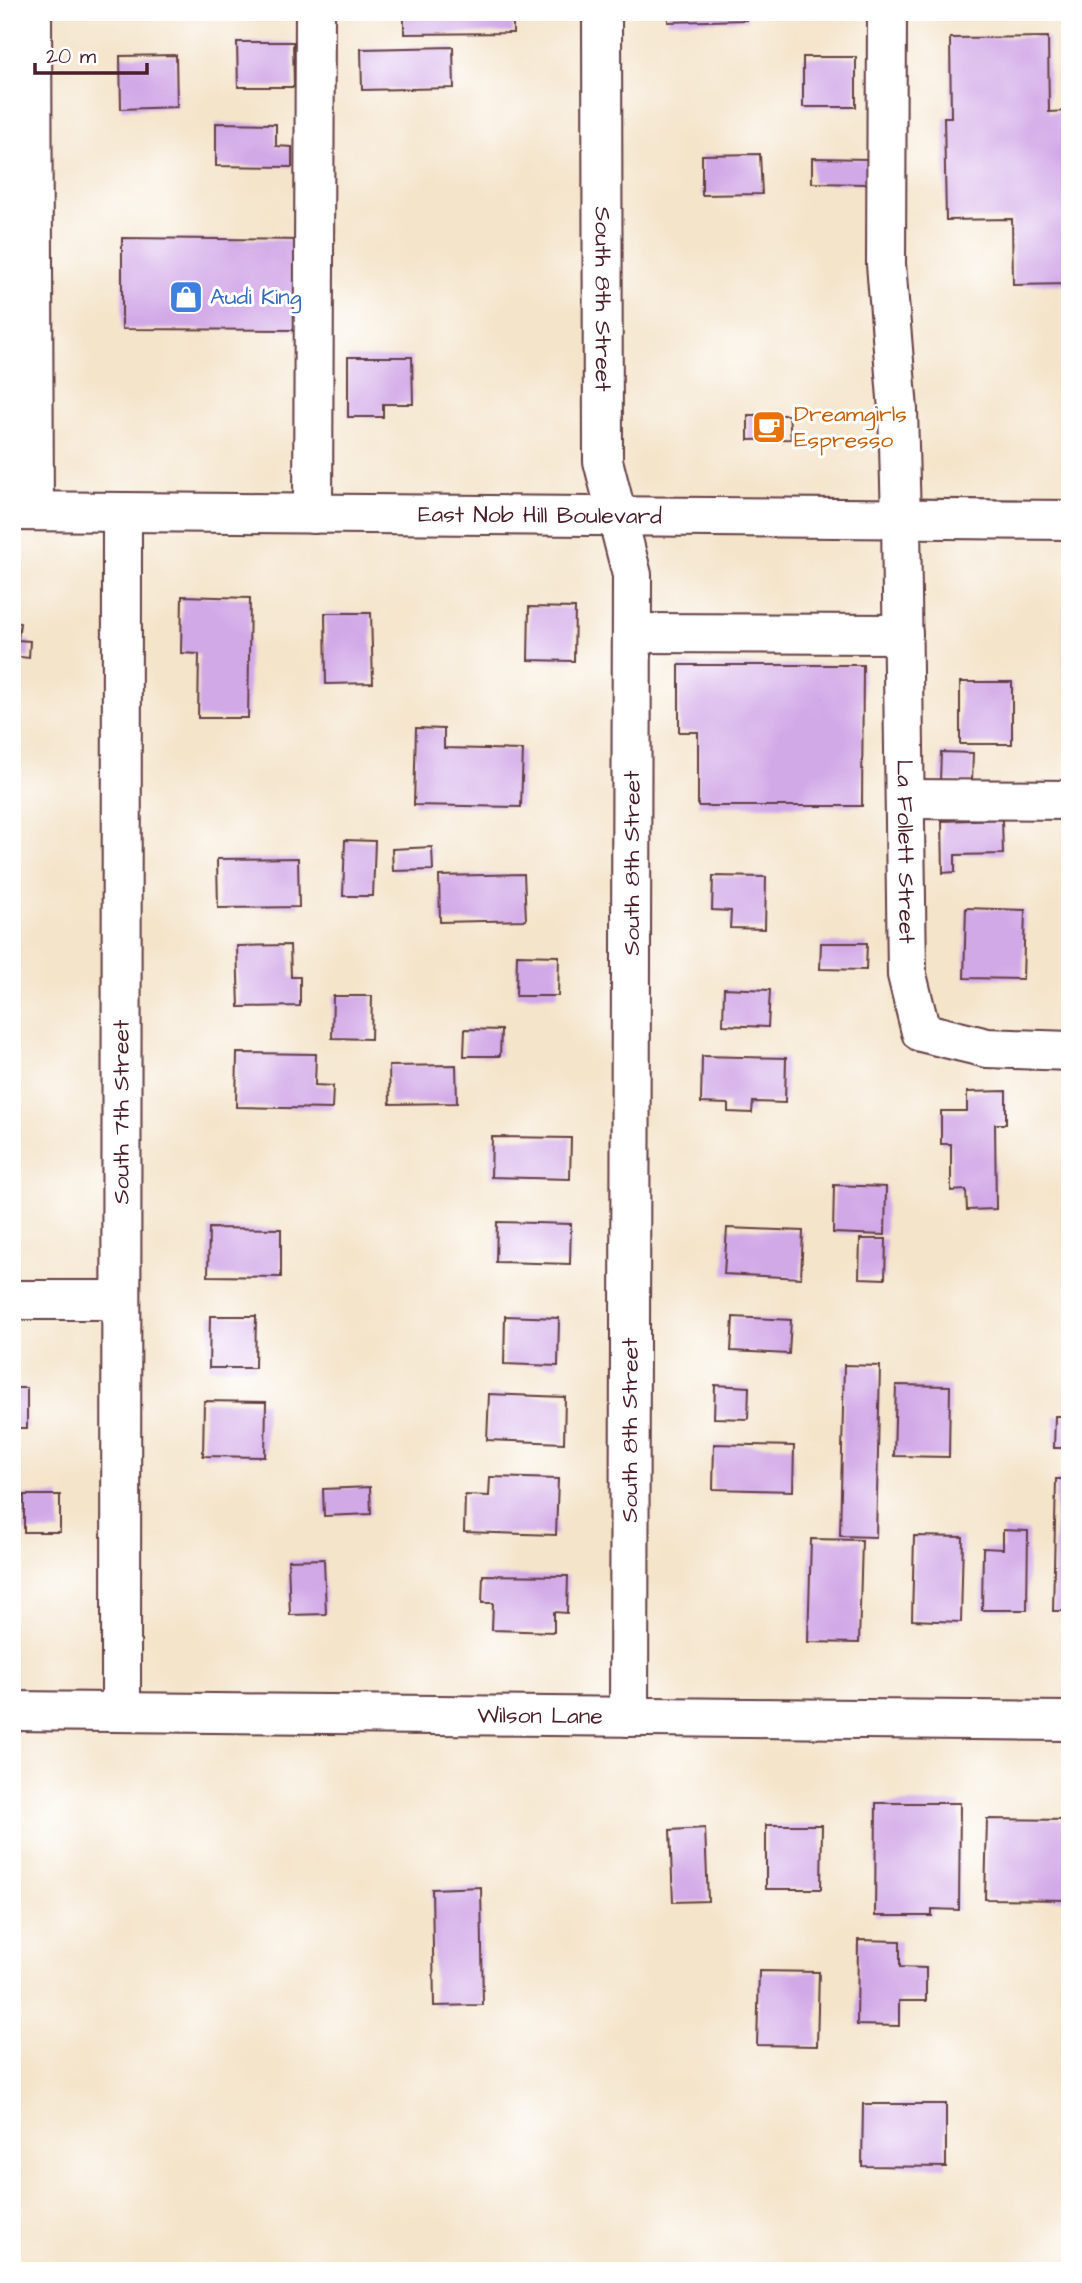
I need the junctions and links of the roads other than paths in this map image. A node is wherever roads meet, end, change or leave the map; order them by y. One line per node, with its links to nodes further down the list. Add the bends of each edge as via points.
1 (32, 12): 5 (street)
2 (315, 12): 7 (street)
3 (603, 12): 8 (street, South 8th Street, via 603,461)
4 (887, 12): 9 (street, La Follett Street, via 887,264)
5 (23, 511): 6 (street, East Nob Hill Boulevard)
6 (122, 513): 7 (street, East Nob Hill Boulevard); 17 (street, South 7th Street)
7 (313, 514): 8 (street, East Nob Hill Boulevard)
8 (617, 517): 9 (street, East Nob Hill Boulevard); 11 (street, South 8th Street, via 632,575)
9 (901, 519): 10 (street, East Nob Hill Boulevard); 12 (street, La Follett Street)
10 (1070, 520)
11 (632, 633): 12 (street); 20 (street, South 8th Street)
12 (903, 634): 13 (street, La Follett Street)
13 (905, 799): 14 (street); 15 (street, La Follett Street, via 907,975 921,1032 987,1048)
14 (1070, 800)
15 (1070, 1051)
16 (12, 1300): 17 (street)
17 (121, 1300): 19 (street, South 7th Street)
18 (12, 1711): 19 (street, Wilson Lane)
19 (121, 1712): 20 (street, Wilson Lane)
20 (629, 1717): 21 (street, Wilson Lane)
21 (1070, 1721)

